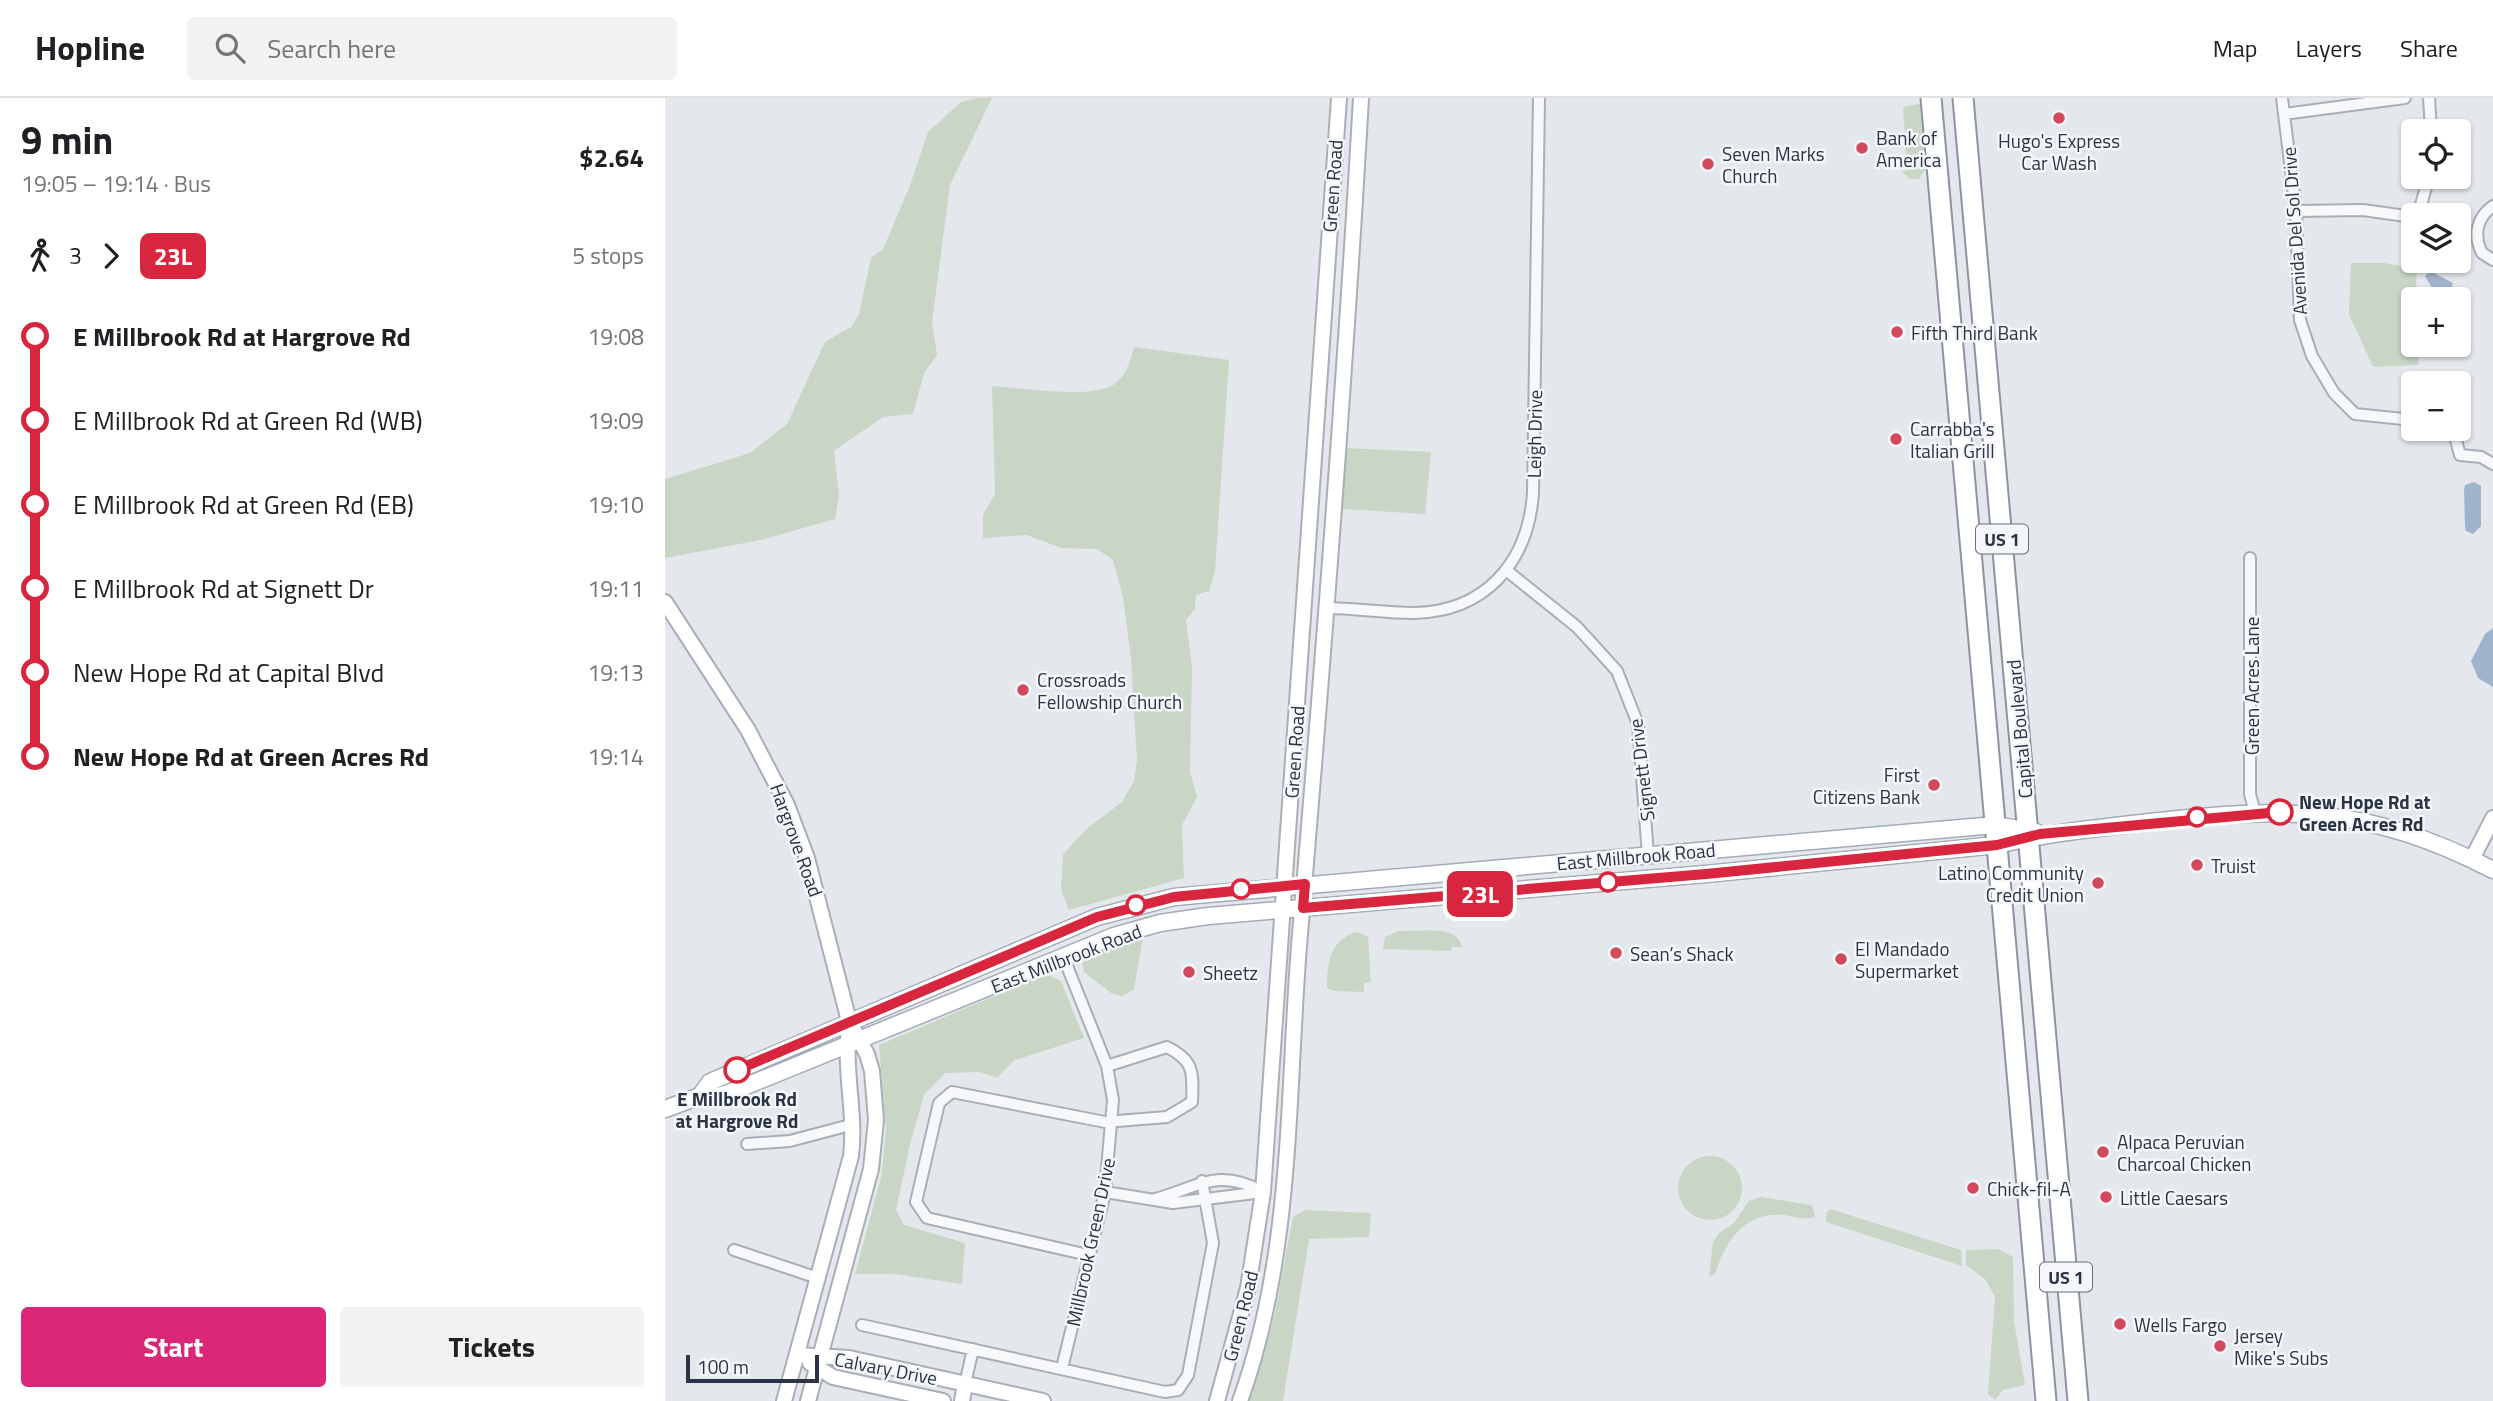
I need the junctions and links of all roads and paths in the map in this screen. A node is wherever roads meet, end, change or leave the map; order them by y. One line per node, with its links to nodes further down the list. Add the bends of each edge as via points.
1 (1339, 98): 15 (street, Green Road)
2 (1361, 98): 16 (street, Green Road)
3 (1539, 98): 23 (street, Leigh Drive, via 1533,493 1525,540)
4 (1931, 98): 29 (highway, Capital Boulevard / US 1)
5 (1963, 98): 30 (highway, Capital Boulevard / US 1)
6 (2282, 98): 9 (street, Avenida Del Sol Drive)
7 (2405, 98): 9 (street)
8 (2428, 98): 10 (street)
9 (2284, 114): 12 (street, Avenida Del Sol Drive)
10 (2430, 119)
11 (2493, 206): 14 (street, via 2481,216 2477,236 2482,253)
12 (2297, 211): 13 (street); 19 (street, Avenida Del Sol Drive, via 2299,320 2317,367 2355,414)
13 (2401, 215)
14 (2493, 260)
15 (1323, 322): 16 (street); 17 (street, Green Road)
16 (1345, 324): 18 (street, Green Road)
17 (1318, 390): 18 (street); 25 (street, Green Road)
18 (1341, 392): 26 (street, Green Road)
19 (2401, 419)
20 (2456, 441): 21 (street, via 2460,455 2481,457)
21 (2493, 464)
22 (2250, 558): 27 (street, Green Acres Lane, via 2250,798)
23 (1506, 570): 26 (street, Leigh Drive, via 1475,597 1442,609 1413,613); 33 (street, Signett Drive, via 1577,627 1617,671 1638,724)
24 (665, 602): 45 (street, Hargrove Road, via 748,730 781,792 804,848)
25 (1304, 608): 26 (street); 38 (street, Green Road)
26 (1326, 608): 37 (street, Green Road)
27 (2255, 813): 30 (main road); 34 (main road, via 2311,813 2364,821 2425,838)
28 (2493, 818): 34 (street)
29 (1995, 825): 30 (main road, East Millbrook Road); 31 (highway, Capital Boulevard / US 1); 32 (main road, East Millbrook Road)
30 (2032, 833): 31 (main road, East Millbrook Road); 78 (highway, Capital Boulevard / US 1)
31 (1997, 845): 36 (main road, East Millbrook Road); 77 (highway, Capital Boulevard / US 1)
32 (1691, 851): 33 (main road, East Millbrook Road); 36 (main road, via 1665,862)
33 (1648, 855): 37 (main road, East Millbrook Road); 39 (main road, via 1631,871 1588,875)
34 (2472, 859): 35 (main road)
35 (2493, 870)
36 (1650, 878): 39 (main road, East Millbrook Road)
37 (1305, 884): 38 (main road, East Millbrook Road); 40 (street, Green Road)
38 (1285, 886): 41 (street, Green Road); 45 (main road, East Millbrook Road, via 1191,894 1127,907)
39 (1557, 887): 40 (main road, East Millbrook Road)
40 (1303, 908): 41 (main road, East Millbrook Road); 44 (street, Green Road)
41 (1283, 909): 42 (main road, East Millbrook Road, via 1160,923); 43 (street, Green Road)
42 (1063, 956): 46 (main road, East Millbrook Road); 47 (street, Millbrook Green Drive)
43 (1276, 1011): 44 (street); 55 (street, Green Road)
44 (1294, 1013): 56 (street, Green Road)
45 (849, 1021): 46 (street, Hargrove Road); 48 (main road, East Millbrook Road, via 710,1082)
46 (854, 1044): 48 (main road, East Millbrook Road, via 717,1097); 51 (street, Hargrove Road, via 846,1062); 59 (street, Hargrove Road, via 872,1071 876,1120 874,1153)
47 (1107, 1066): 50 (street, Millbrook Green Drive); 50 (street, via 1167,1047 1184,1055 1192,1072 1192,1102 1167,1117)
48 (700, 1096): 49 (main road, East Millbrook Road)
49 (665, 1109)
50 (1113, 1122): 54 (street, Millbrook Green Drive); 62 (street, via 951,1092 939,1103 916,1202 927,1219)
51 (854, 1124): 52 (street, via 790,1141); 57 (street, Hargrove Road)
52 (747, 1144)
53 (1202, 1181): 55 (street, via 1225,1178); 58 (street); 60 (street)
54 (1105, 1192): 60 (street); 62 (street, Millbrook Green Drive)
55 (1263, 1192): 56 (street); 58 (street); 75 (street, Green Road, via 1244,1310)
56 (1285, 1196): 76 (street, Green Road, via 1271,1286)
57 (841, 1197): 59 (street); 63 (street, Hargrove Road)
58 (1207, 1199): 60 (street); 68 (street, via 1213,1243 1210,1276 1188,1376 1178,1390 1165,1392)
59 (862, 1201): 67 (street, Hargrove Road)
60 (1149, 1201)
61 (734, 1250): 63 (street)
62 (1088, 1255): 68 (street, Millbrook Green Drive)
63 (818, 1278): 66 (street, Hargrove Road)
64 (862, 1325): 65 (street)
65 (973, 1349): 68 (street); 69 (street)
66 (797, 1355): 67 (street, Calvary Drive); 70 (street, Hargrove Road)
67 (819, 1362): 69 (street, Calvary Drive, via 849,1358); 71 (street, Hargrove Road); 72 (street, Calvary Drive, via 833,1377)
68 (1062, 1368)
69 (965, 1384): 73 (street); 74 (street, Calvary Drive)
70 (784, 1401)
71 (808, 1401)
72 (943, 1401)
73 (962, 1401)
74 (1043, 1401)
75 (1217, 1401)
76 (1240, 1401)
77 (2046, 1401)
78 (2078, 1401)

